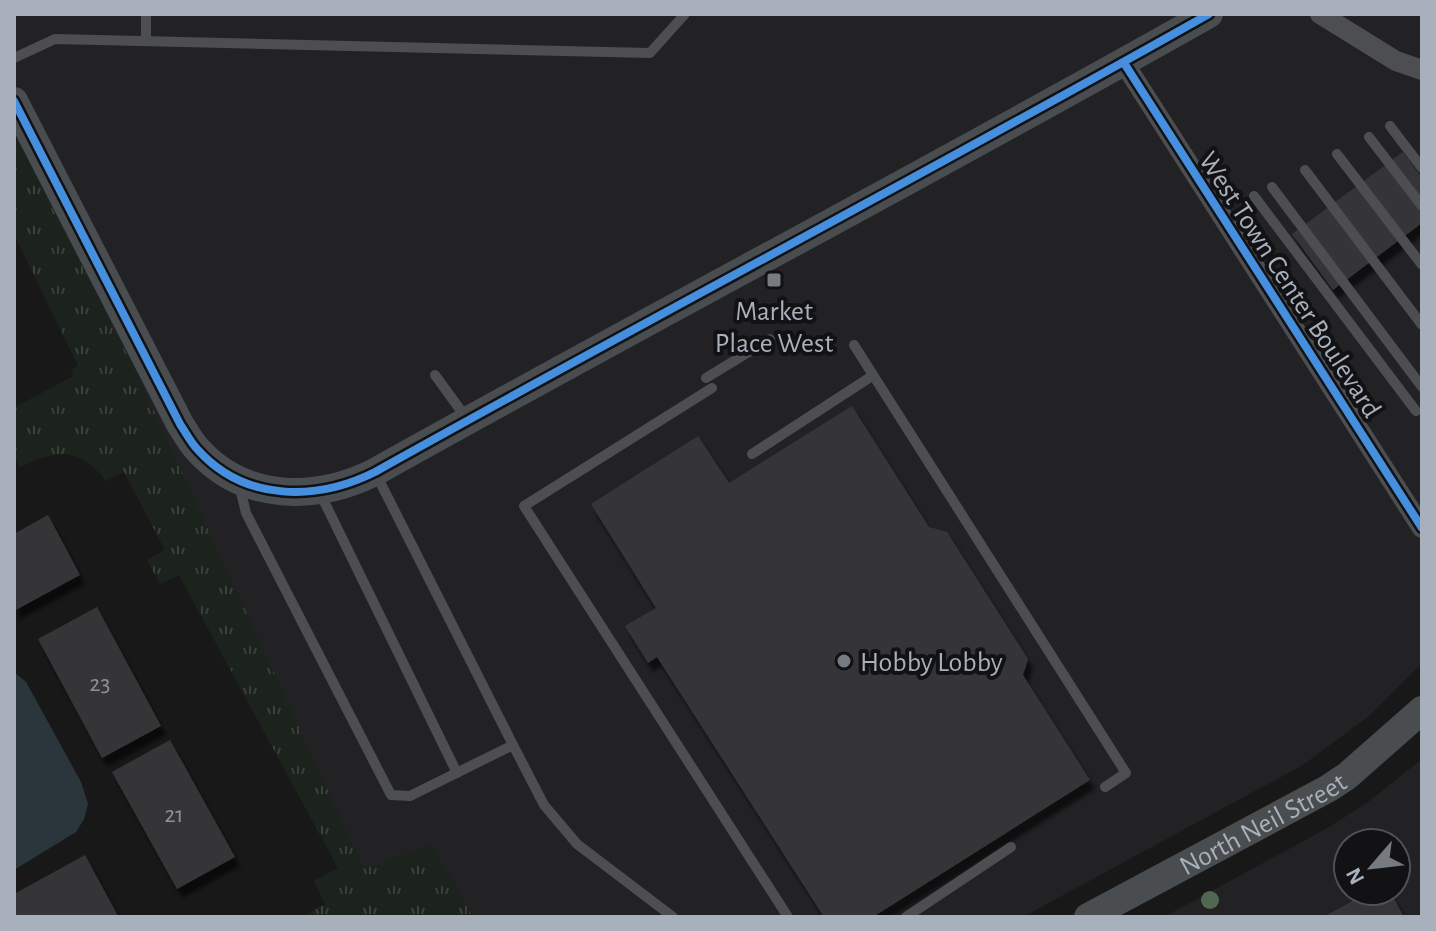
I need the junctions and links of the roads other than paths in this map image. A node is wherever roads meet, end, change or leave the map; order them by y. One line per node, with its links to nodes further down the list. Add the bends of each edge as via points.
1 (146, 14): 5 (lane)
2 (685, 14): 5 (lane, via 650,53)
3 (1209, 14): 7 (street)
4 (1320, 14): 8 (street, via 1396,61)
5 (146, 41): 6 (lane, via 55,39)
6 (14, 58)
7 (1124, 63): 26 (street); 31 (street, West Town Center Boulevard)
8 (1422, 70)
9 (14, 101): 29 (street, via 180,424 198,450)
10 (1390, 126): 13 (lane)
11 (1369, 137): 17 (lane)
12 (1337, 154): 18 (lane)
13 (1422, 168)
14 (1305, 170): 19 (lane)
15 (1272, 187): 24 (lane)
16 (1254, 196): 25 (lane)
17 (1422, 206)
18 (1422, 265)
19 (1422, 325)
20 (770, 339): 38 (lane, via 524,506)
21 (854, 345): 23 (lane)
22 (435, 375): 26 (lane)
23 (872, 376): 27 (lane); 35 (lane, via 1126,773)
24 (1422, 387)
25 (1416, 411)
26 (468, 421): 28 (street)
27 (752, 454)
28 (375, 472): 30 (street); 33 (lane)
29 (238, 479): 30 (street, via 271,491); 34 (lane, via 246,513 391,795 410,796)
30 (320, 492): 34 (lane)
31 (1422, 528)
32 (1422, 710): 40 (street, North Neil Street, via 1329,788)
33 (513, 745): 34 (lane); 37 (lane, via 544,805 577,844)
34 (457, 773)
35 (1105, 787)
36 (1011, 847): 39 (lane)
37 (673, 917)
38 (788, 917)
39 (906, 917)
40 (1088, 917)

